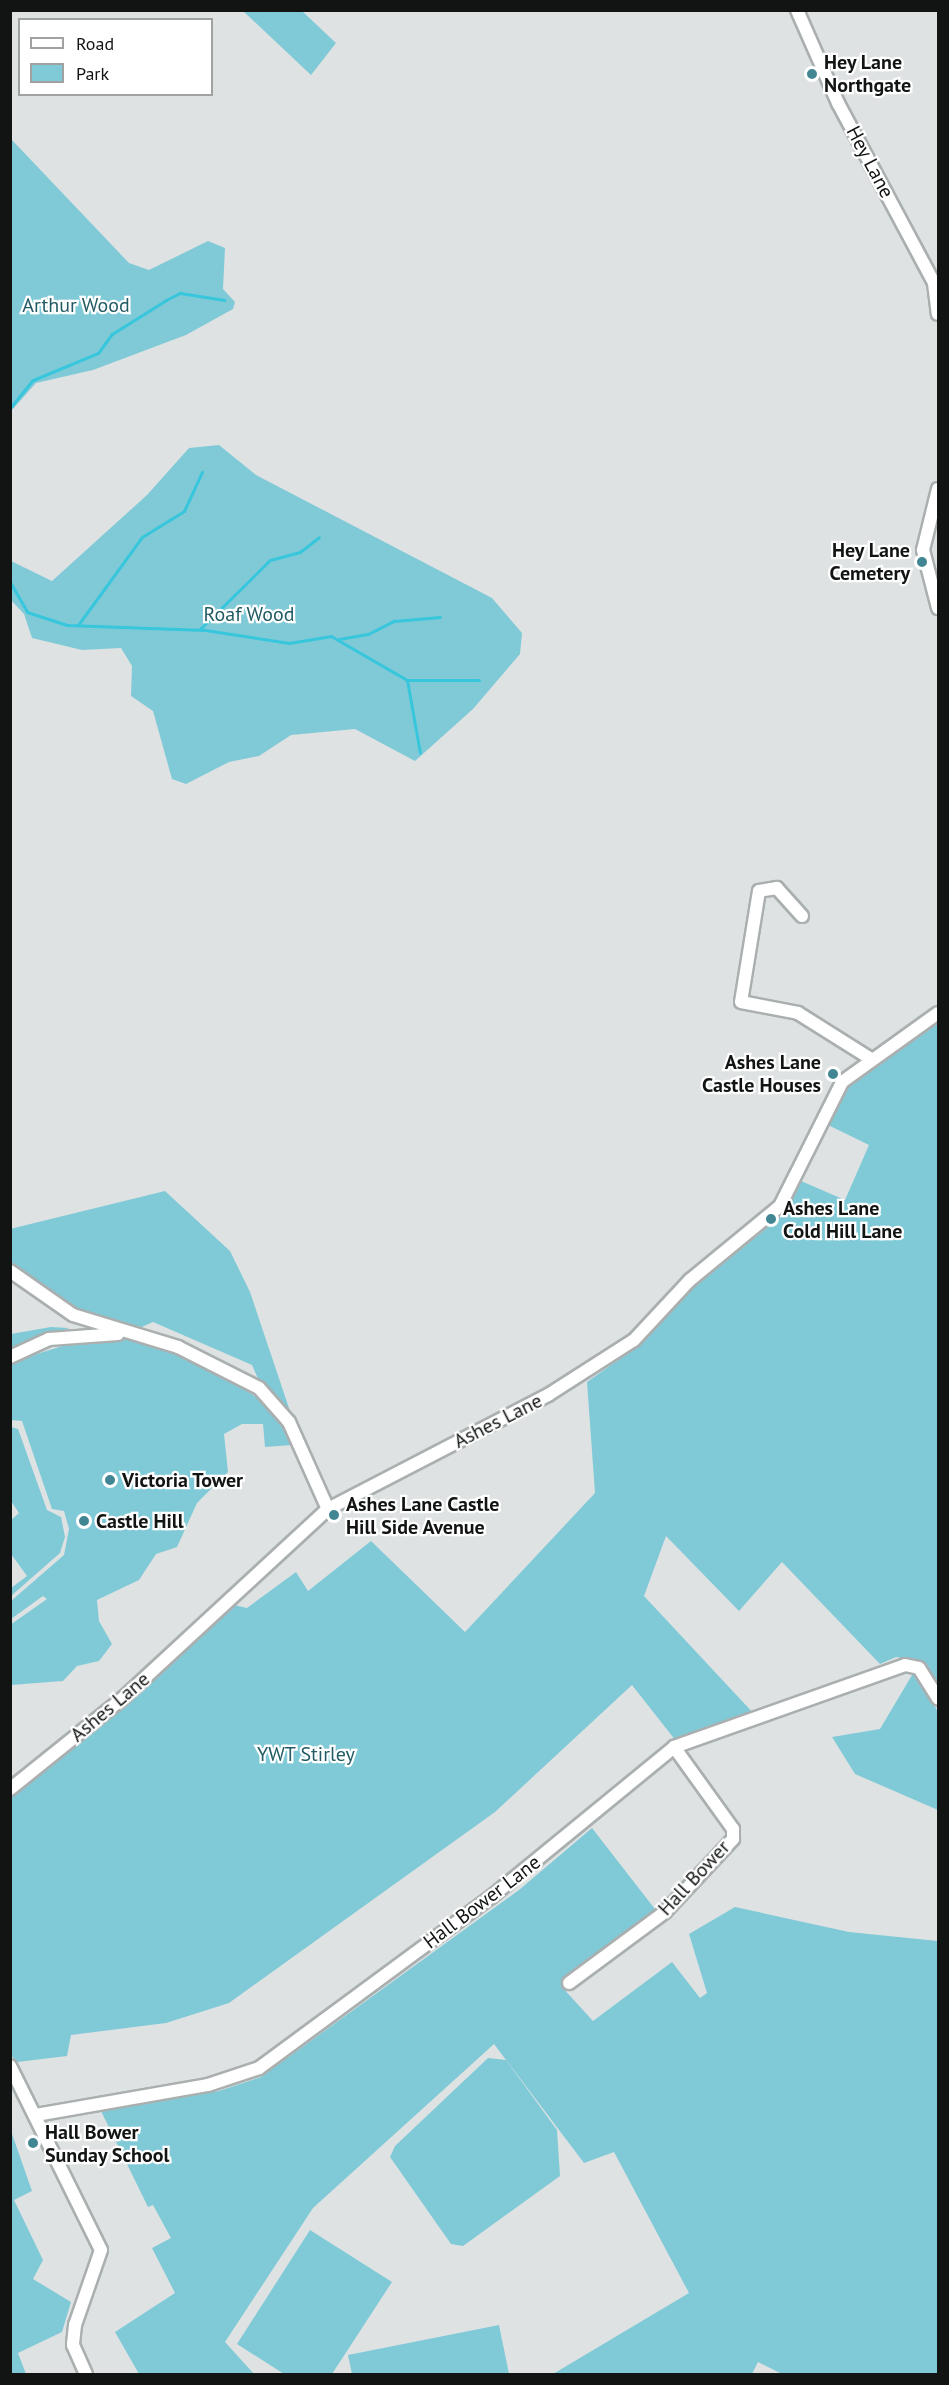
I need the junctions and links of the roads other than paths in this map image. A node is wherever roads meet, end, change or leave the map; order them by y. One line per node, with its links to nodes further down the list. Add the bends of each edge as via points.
1 (797, 10): 2 (street, Hey Lane, via 838,103 934,283)
2 (939, 314)
3 (939, 489): 4 (street, via 923,550)
4 (939, 608)
5 (802, 916): 7 (street, via 777,888 759,891 741,1002 798,1013)
6 (939, 1013): 7 (street, Ashes Lane)
7 (871, 1059): 11 (street, Ashes Lane, via 842,1082 780,1206 690,1280 634,1340 548,1395)
8 (10, 1271): 9 (street, via 73,1315)
9 (127, 1330): 10 (street, via 49,1339); 11 (street, via 178,1347 259,1388 289,1422)
10 (10, 1357)
11 (328, 1509): 14 (street, Ashes Lane, via 123,1698)
12 (939, 1698): 13 (street, Hall Bower Lane, via 919,1668 905,1665)
13 (674, 1748): 15 (street, Hall Bower, via 733,1829 733,1839 665,1912); 17 (street, Hall Bower Lane, via 491,1897 259,2068 227,2081)
14 (10, 1789)
15 (569, 1983)
16 (10, 2066): 17 (street)
17 (36, 2115): 18 (street, via 100,2250 75,2325 73,2345)
18 (87, 2374)

